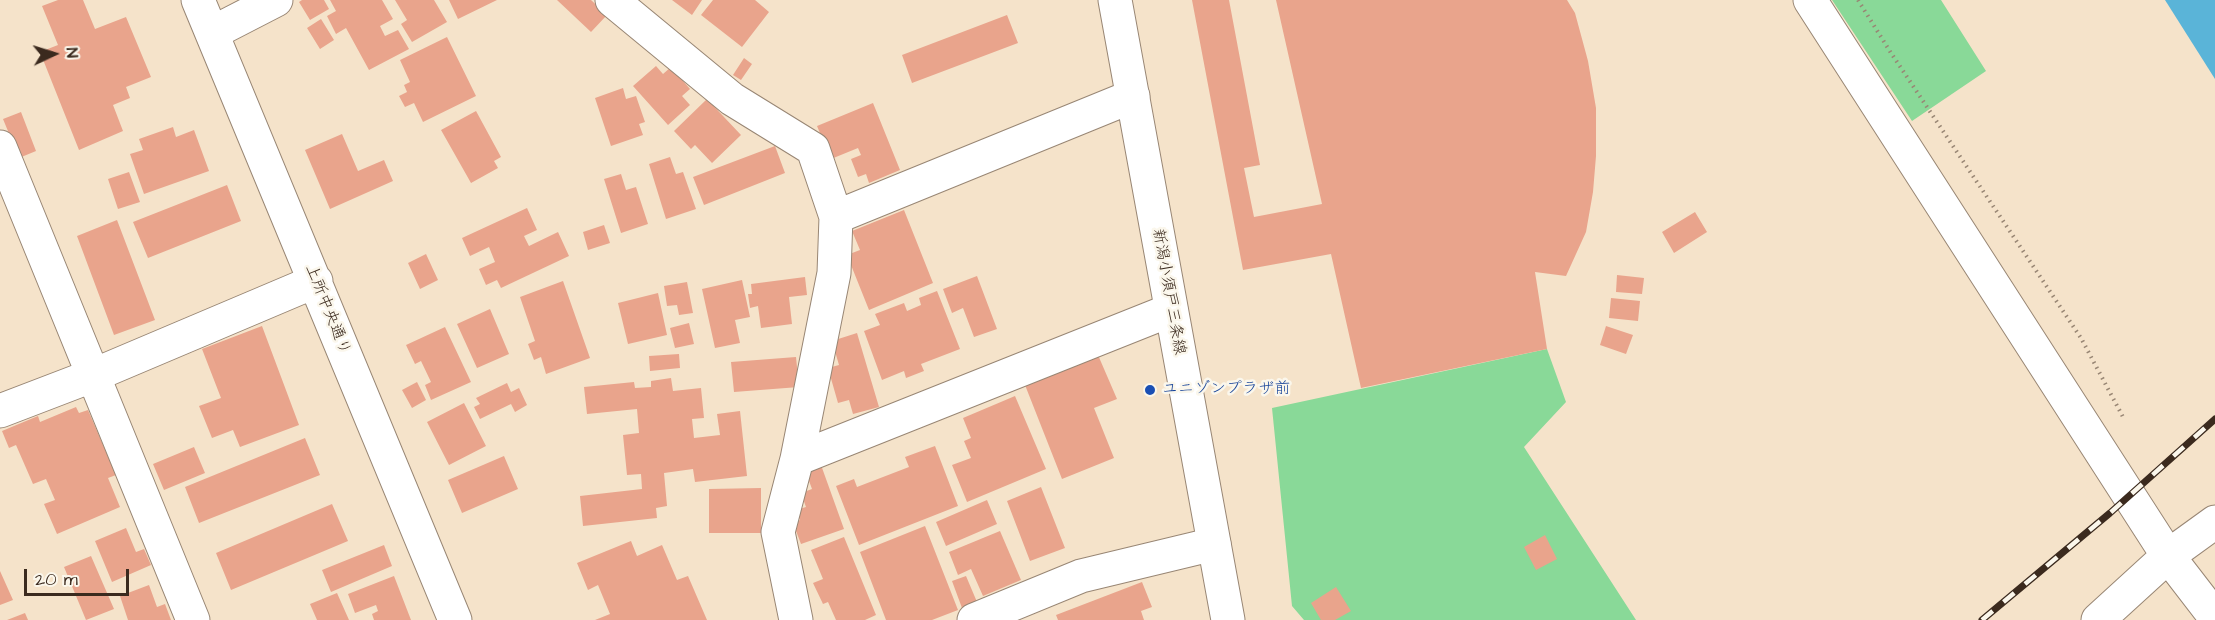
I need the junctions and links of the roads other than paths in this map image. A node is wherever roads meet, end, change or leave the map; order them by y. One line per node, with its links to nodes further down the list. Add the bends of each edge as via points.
1 (198, 0): 6 (street, 上所中央通り)
2 (276, 0): 6 (street)
3 (612, 0): 9 (street, via 732,99 813,149)
4 (1115, 0): 7 (street, 新潟小須戸三条線)
5 (1810, 0): 17 (street)
6 (212, 33): 10 (street, 上所中央通り)
7 (1133, 96): 9 (street); 11 (street, 新潟小須戸三条線)
8 (0, 147): 12 (street)
9 (836, 217): 14 (street, via 834,273)
10 (316, 281): 12 (street); 20 (street, 上所中央通り)
11 (1171, 310): 14 (street); 16 (street, 新潟小須戸三条線)
12 (94, 375): 13 (street); 19 (street)
13 (0, 411)
14 (797, 459): 21 (street, via 778,532)
15 (2215, 522): 17 (street)
16 (1214, 544): 22 (street, via 1081,576); 23 (street, 新潟小須戸三条線)
17 (2168, 556): 18 (street); 24 (street)
18 (2215, 617)
19 (193, 620)
20 (455, 620)
21 (795, 620)
22 (974, 620)
23 (1228, 620)
24 (2098, 620)

